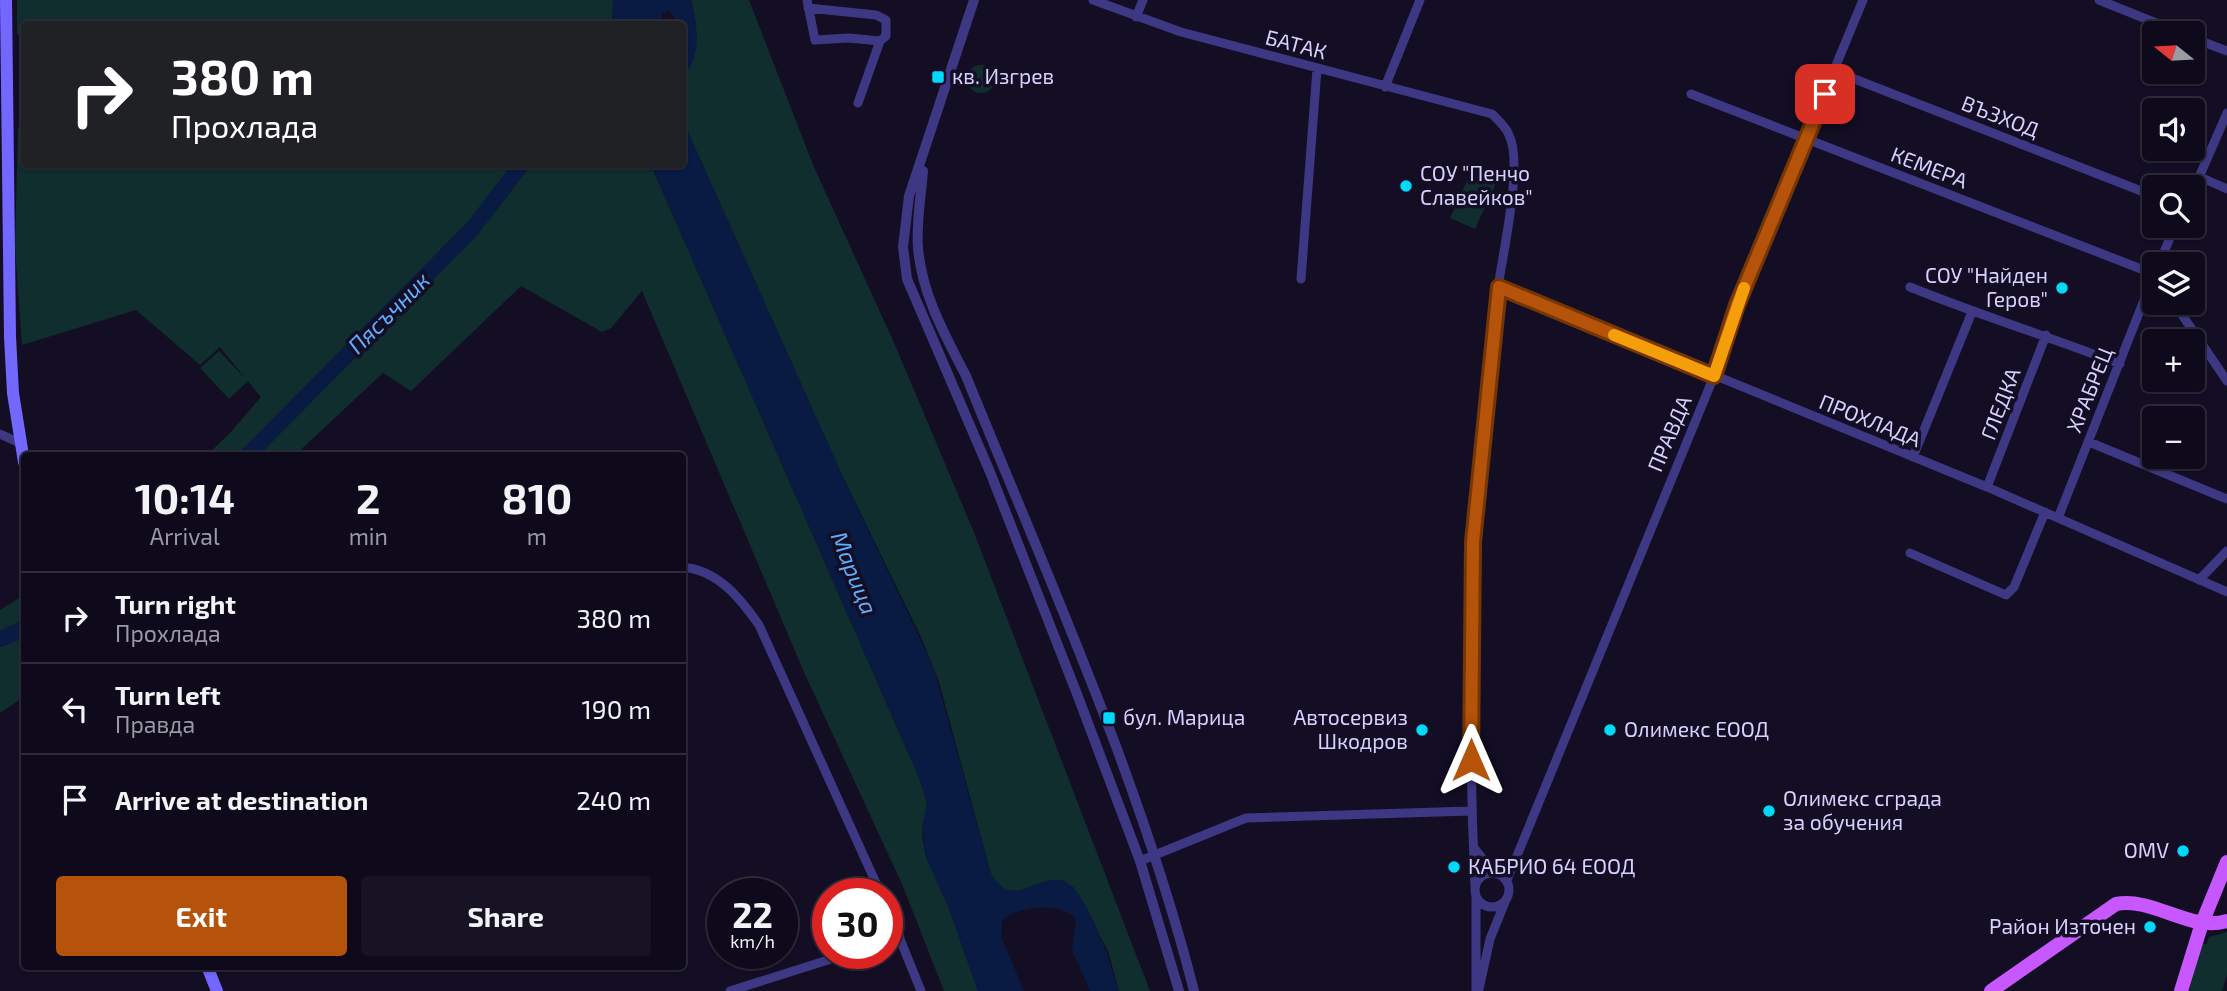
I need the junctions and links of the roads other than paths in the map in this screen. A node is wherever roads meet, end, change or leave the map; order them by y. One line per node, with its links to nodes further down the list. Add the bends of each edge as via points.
1 (6, 0): 39 (main road, via 10,337 14,405)
2 (974, 0): 21 (street)
3 (1093, 0): 9 (street, БАТАК)
4 (1143, 0): 9 (street)
5 (1420, 0): 16 (street)
6 (1863, 0): 15 (street, ПРАВДА)
7 (2099, 0): 10 (street)
8 (807, 4): 11 (street, via 816,40); 11 (street, via 877,15 888,27)
9 (1136, 18): 14 (street, БАТАК)
10 (2151, 21)
11 (880, 41): 18 (street)
12 (2205, 43): 13 (street)
13 (2227, 51)
14 (1317, 69): 16 (street, БАТАК); 27 (street)
15 (1834, 71): 20 (street, ПРАВДА); 25 (street, ВЪЗХОД)
16 (1385, 87): 28 (street, БАТАК, via 1492,114 1509,135 1515,162)
17 (1691, 94): 20 (street, КЕМЕРА)
18 (858, 103)
19 (2227, 113): 22 (street)
20 (1807, 139): 26 (street, КЕМЕРА); 35 (street, ПРАВДА, via 1737,305)
21 (923, 161): 54 (street, via 918,246 924,285 966,376 1107,724); 55 (street, via 909,196 904,247 907,279 990,472)
22 (2201, 175)
23 (2205, 179): 24 (street)
24 (2227, 189)
25 (2142, 191)
26 (2142, 270)
27 (1300, 279)
28 (1499, 287): 35 (street, ПРОХЛАДА); 52 (street, via 1473,542)
29 (1910, 288): 31 (street)
30 (2142, 307): 34 (street, ХРАБРЕЦ)
31 (1972, 312): 33 (street); 42 (street)
32 (2182, 315): 36 (street)
33 (2046, 335): 34 (street); 43 (street, ГЛЕДКА)
34 (2120, 365): 38 (street, ХРАБРЕЦ)
35 (1714, 376): 42 (street, ПРОХЛАДА); 59 (street, ПРАВДА)
36 (2227, 382)
37 (0, 434): 39 (street)
38 (2089, 442): 44 (street); 46 (street, ХРАБРЕЦ)
39 (22, 444): 40 (main road); 41 (main road)
40 (23, 452)
41 (29, 452)
42 (1913, 457): 43 (street, ПРОХЛАДА)
43 (1987, 487): 45 (street, ПРОХЛАДА)
44 (2227, 499)
45 (2045, 512): 46 (street, ПРОХЛАДА); 48 (street, via 2014,587 2006,595)
46 (2059, 518): 50 (street, ПРОХЛАДА)
47 (2227, 551): 50 (street)
48 (1910, 554)
49 (686, 568): 58 (street, via 704,573 739,597 759,625)
50 (2199, 580): 51 (street, ПРОХЛАДА)
51 (2227, 592)
52 (1471, 811): 53 (street); 54 (street, via 1246,818)
53 (1474, 848): 57 (street); 60 (street)
54 (1154, 856): 55 (street); 72 (street)
55 (1140, 861): 71 (street)
56 (2227, 862): 64 (main road)
57 (1493, 872): 59 (street); 60 (street)
58 (874, 878)
59 (1507, 880): 62 (street, via 1510,891)
60 (1475, 885): 61 (street)
61 (1476, 897): 62 (street, via 1489,907); 73 (street)
62 (1505, 902): 73 (street)
63 (2227, 921): 64 (main road)
64 (2202, 923): 74 (main road, via 2138,903 2116,904); 75 (main road)
65 (903, 945): 70 (street)
66 (812, 965): 69 (street)
67 (209, 970): 68 (main road)
68 (217, 991)
69 (730, 991)
70 (921, 991)
71 (1179, 991)
72 (1194, 991)
73 (1477, 991)
74 (1991, 991)
75 (2180, 991)

